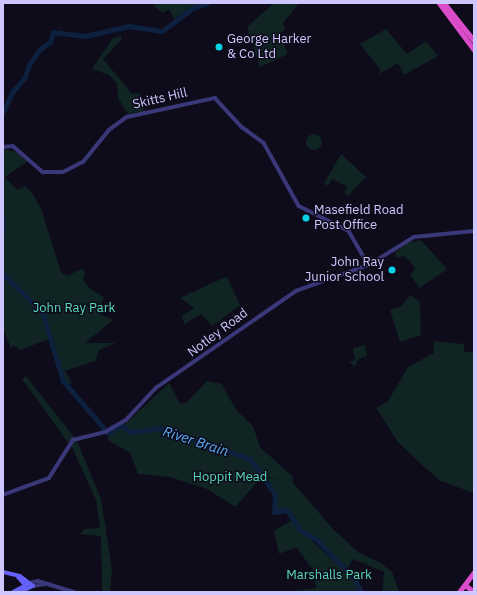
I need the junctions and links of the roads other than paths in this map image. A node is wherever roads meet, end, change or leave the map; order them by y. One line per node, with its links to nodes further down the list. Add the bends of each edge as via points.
1 (439, 3): 4 (highway)
2 (444, 3): 3 (highway)
3 (474, 41)
4 (474, 50)
5 (3, 147): 7 (street, Skitts Hill, via 13,146 42,172 63,172 83,162 109,130 127,117 210,98 219,101 242,127 264,143 288,193 308,212 349,231)
6 (474, 231): 7 (street, Notley Road, via 414,237)
7 (369, 265): 8 (street, Notley Road, via 296,291 267,309 215,350 156,388 130,417 107,432 73,440 49,478)
8 (3, 495)
9 (3, 572): 11 (main road)
10 (474, 572): 13 (highway)
11 (15, 575): 12 (main road); 14 (main road)
12 (31, 585): 14 (main road); 18 (street, via 48,584)
13 (465, 585): 15 (highway); 19 (highway)
14 (26, 587): 16 (main road); 17 (main road)
15 (473, 591)
16 (13, 592)
17 (19, 592)
18 (74, 592)
19 (459, 592)

